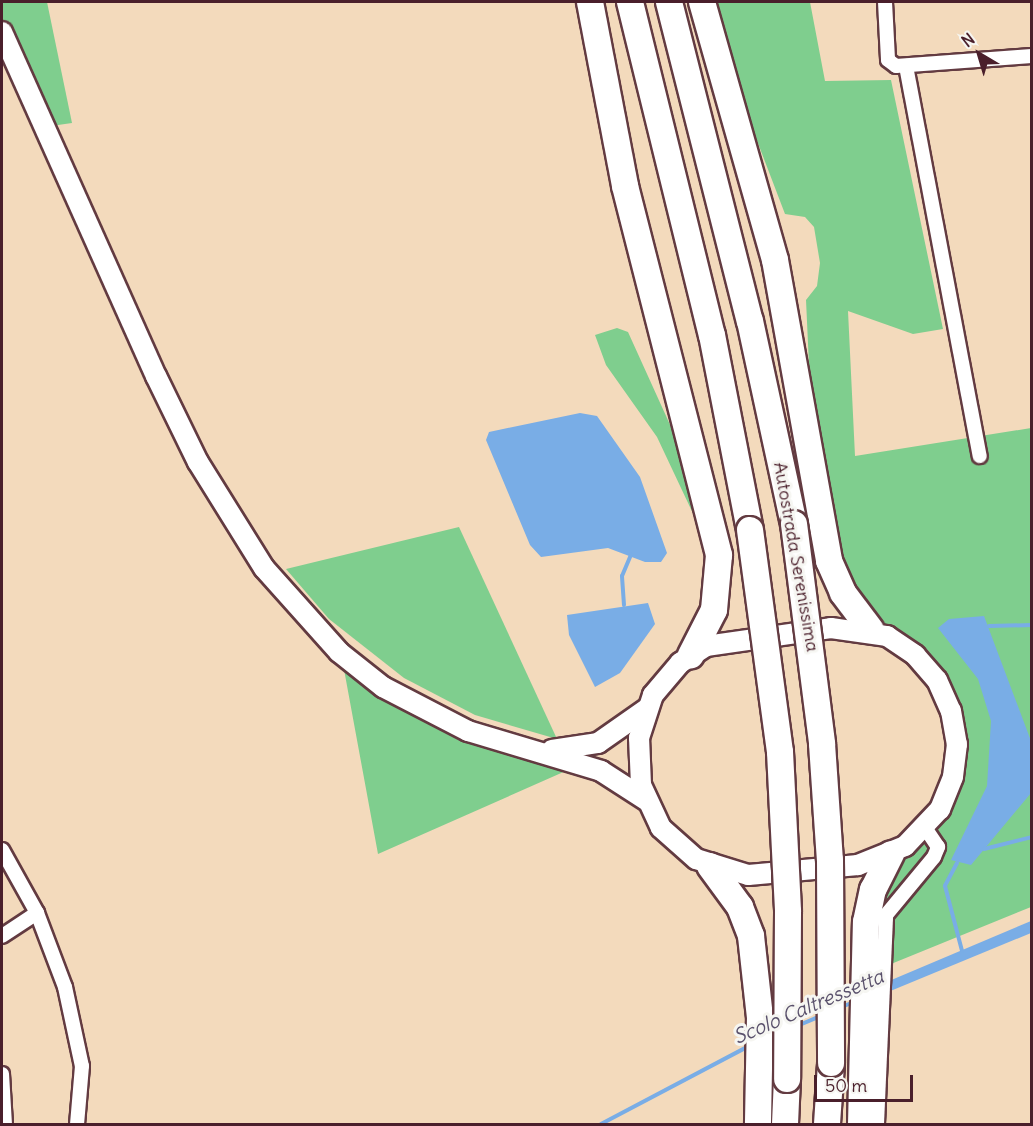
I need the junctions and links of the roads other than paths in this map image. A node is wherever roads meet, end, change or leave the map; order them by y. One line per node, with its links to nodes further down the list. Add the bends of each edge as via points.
1 (591, 2): 11 (highway, via 625,186 716,538 718,594)
2 (630, 2): 27 (highway, bridge, via 712,336 750,530 780,752 788,912)
3 (669, 2): 28 (highway, Autostrada Serenissima, bridge, via 750,321 794,524 823,755 831,1063)
4 (702, 2): 10 (highway, via 775,260 829,561 843,593)
5 (885, 2): 8 (street, via 888,60)
6 (2, 32): 13 (main road, via 177,419 264,568 339,652 383,687 431,714)
7 (1032, 56): 8 (street)
8 (906, 66): 9 (street)
9 (980, 456)
10 (871, 630): 11 (main road, via 742,637); 15 (main road, via 901,644 927,667 951,711 957,744 953,777)
11 (691, 655): 12 (main road, via 670,673)
12 (648, 708): 13 (main road, via 586,747); 14 (main road, via 637,754)
13 (518, 748): 14 (main road, via 600,771)
14 (646, 800): 18 (main road, via 671,840)
15 (925, 828): 17 (main road); 21 (street, via 938,847 886,915)
16 (2, 850): 19 (street)
17 (891, 854): 18 (main road, via 842,867 762,874); 21 (highway, via 867,910)
18 (710, 866): 26 (highway, via 746,920 760,1017)
19 (37, 913): 20 (street); 25 (street, via 77,1033 82,1066)
20 (2, 936)
21 (875, 962): 22 (highway)
22 (873, 1014): 29 (highway); 30 (street)
23 (2, 1074): 24 (street)
24 (5, 1125)
25 (77, 1125)
26 (758, 1125)
27 (784, 1125)
28 (827, 1125)
29 (861, 1125)
30 (877, 1125)

